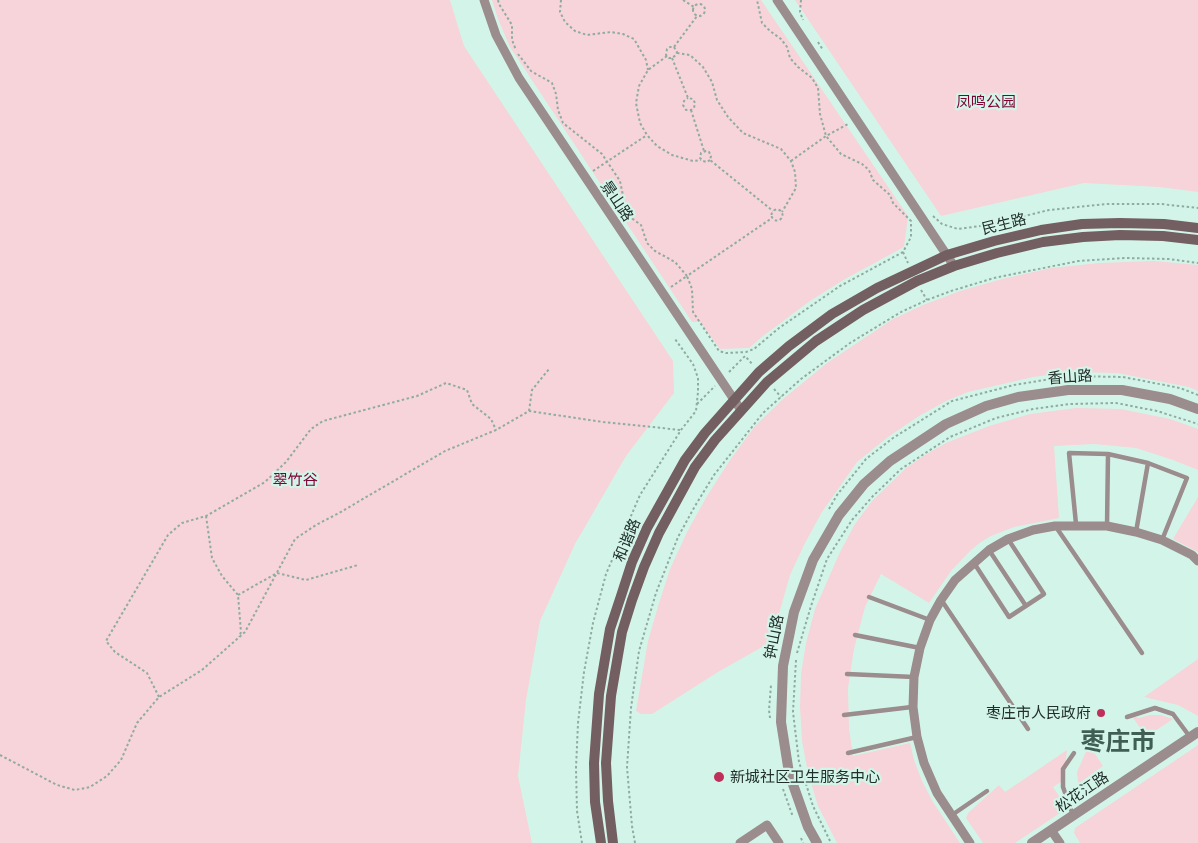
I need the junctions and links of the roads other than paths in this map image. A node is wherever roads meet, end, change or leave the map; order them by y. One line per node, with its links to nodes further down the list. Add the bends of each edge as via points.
1 (484, 0): 9 (street, 景山路, via 496,36 519,78)
2 (777, 0): 5 (street)
3 (1198, 228): 5 (main road, 民生路, via 1120,222 1082,224 1032,232)
4 (1198, 240): 6 (main road, 民生路, via 1137,235 1083,236 1043,242)
5 (947, 255): 6 (street); 7 (main road, 民生路, via 877,288)
6 (954, 266): 8 (main road, 民生路, via 917,281)
7 (832, 314): 9 (main road, 和谐路, via 759,372)
8 (839, 324): 11 (main road, 和谐路, via 767,382)
9 (734, 399): 11 (street, 景山路); 45 (main road, 和谐路, via 705,432 664,495 632,562 610,629 598,694 594,763)
10 (1198, 409): 13 (street, 香山路, via 1170,399 1122,390 1068,390 1018,397 986,406 946,424)
11 (741, 410): 46 (main road, 和谐路, via 710,447 675,500 644,567 622,632 610,696 606,763)
12 (1108, 454): 14 (lane); 15 (lane, via 1068,453); 17 (lane)
13 (890, 461): 49 (street, 钟山路, via 864,484 839,515 813,560 794,612 783,666 781,722 789,773)
14 (1148, 463): 18 (lane); 20 (lane, via 1187,478)
15 (1076, 524): 16 (street); 17 (street)
16 (1055, 526): 19 (street); 30 (lane)
17 (1107, 526): 18 (street)
18 (1136, 532): 20 (street)
19 (1008, 539): 21 (street); 26 (lane, via 1044,594)
20 (1162, 540): 22 (street)
21 (989, 550): 23 (street); 26 (lane)
22 (1198, 561)
23 (973, 562): 25 (street); 26 (lane, via 1009,617)
24 (869, 597): 27 (lane)
25 (941, 600): 27 (street); 36 (lane)
26 (1026, 606)
27 (930, 620): 29 (street)
28 (855, 635): 29 (lane)
29 (920, 648): 32 (street)
30 (1142, 653)
31 (847, 674): 32 (lane)
32 (914, 677): 33 (street)
33 (913, 707): 34 (lane); 38 (street)
34 (844, 716)
35 (1127, 717): 37 (lane, via 1154,708 1173,714)
36 (1028, 730)
37 (1194, 734): 43 (street, 松花江路)
38 (917, 737): 39 (lane); 42 (street, via 937,793)
39 (848, 753)
40 (1074, 753): 43 (lane, via 1063,769 1063,787)
41 (987, 791): 42 (lane)
42 (952, 815): 50 (street)
43 (1073, 815): 44 (street, 松花江路)
44 (1051, 830): 51 (street, 松花江路); 52 (street)
45 (601, 843)
46 (613, 843)
47 (740, 843): 48 (street, via 767,825)
48 (779, 843)
49 (817, 843)
50 (970, 843)
51 (1032, 843)
52 (1060, 843)

